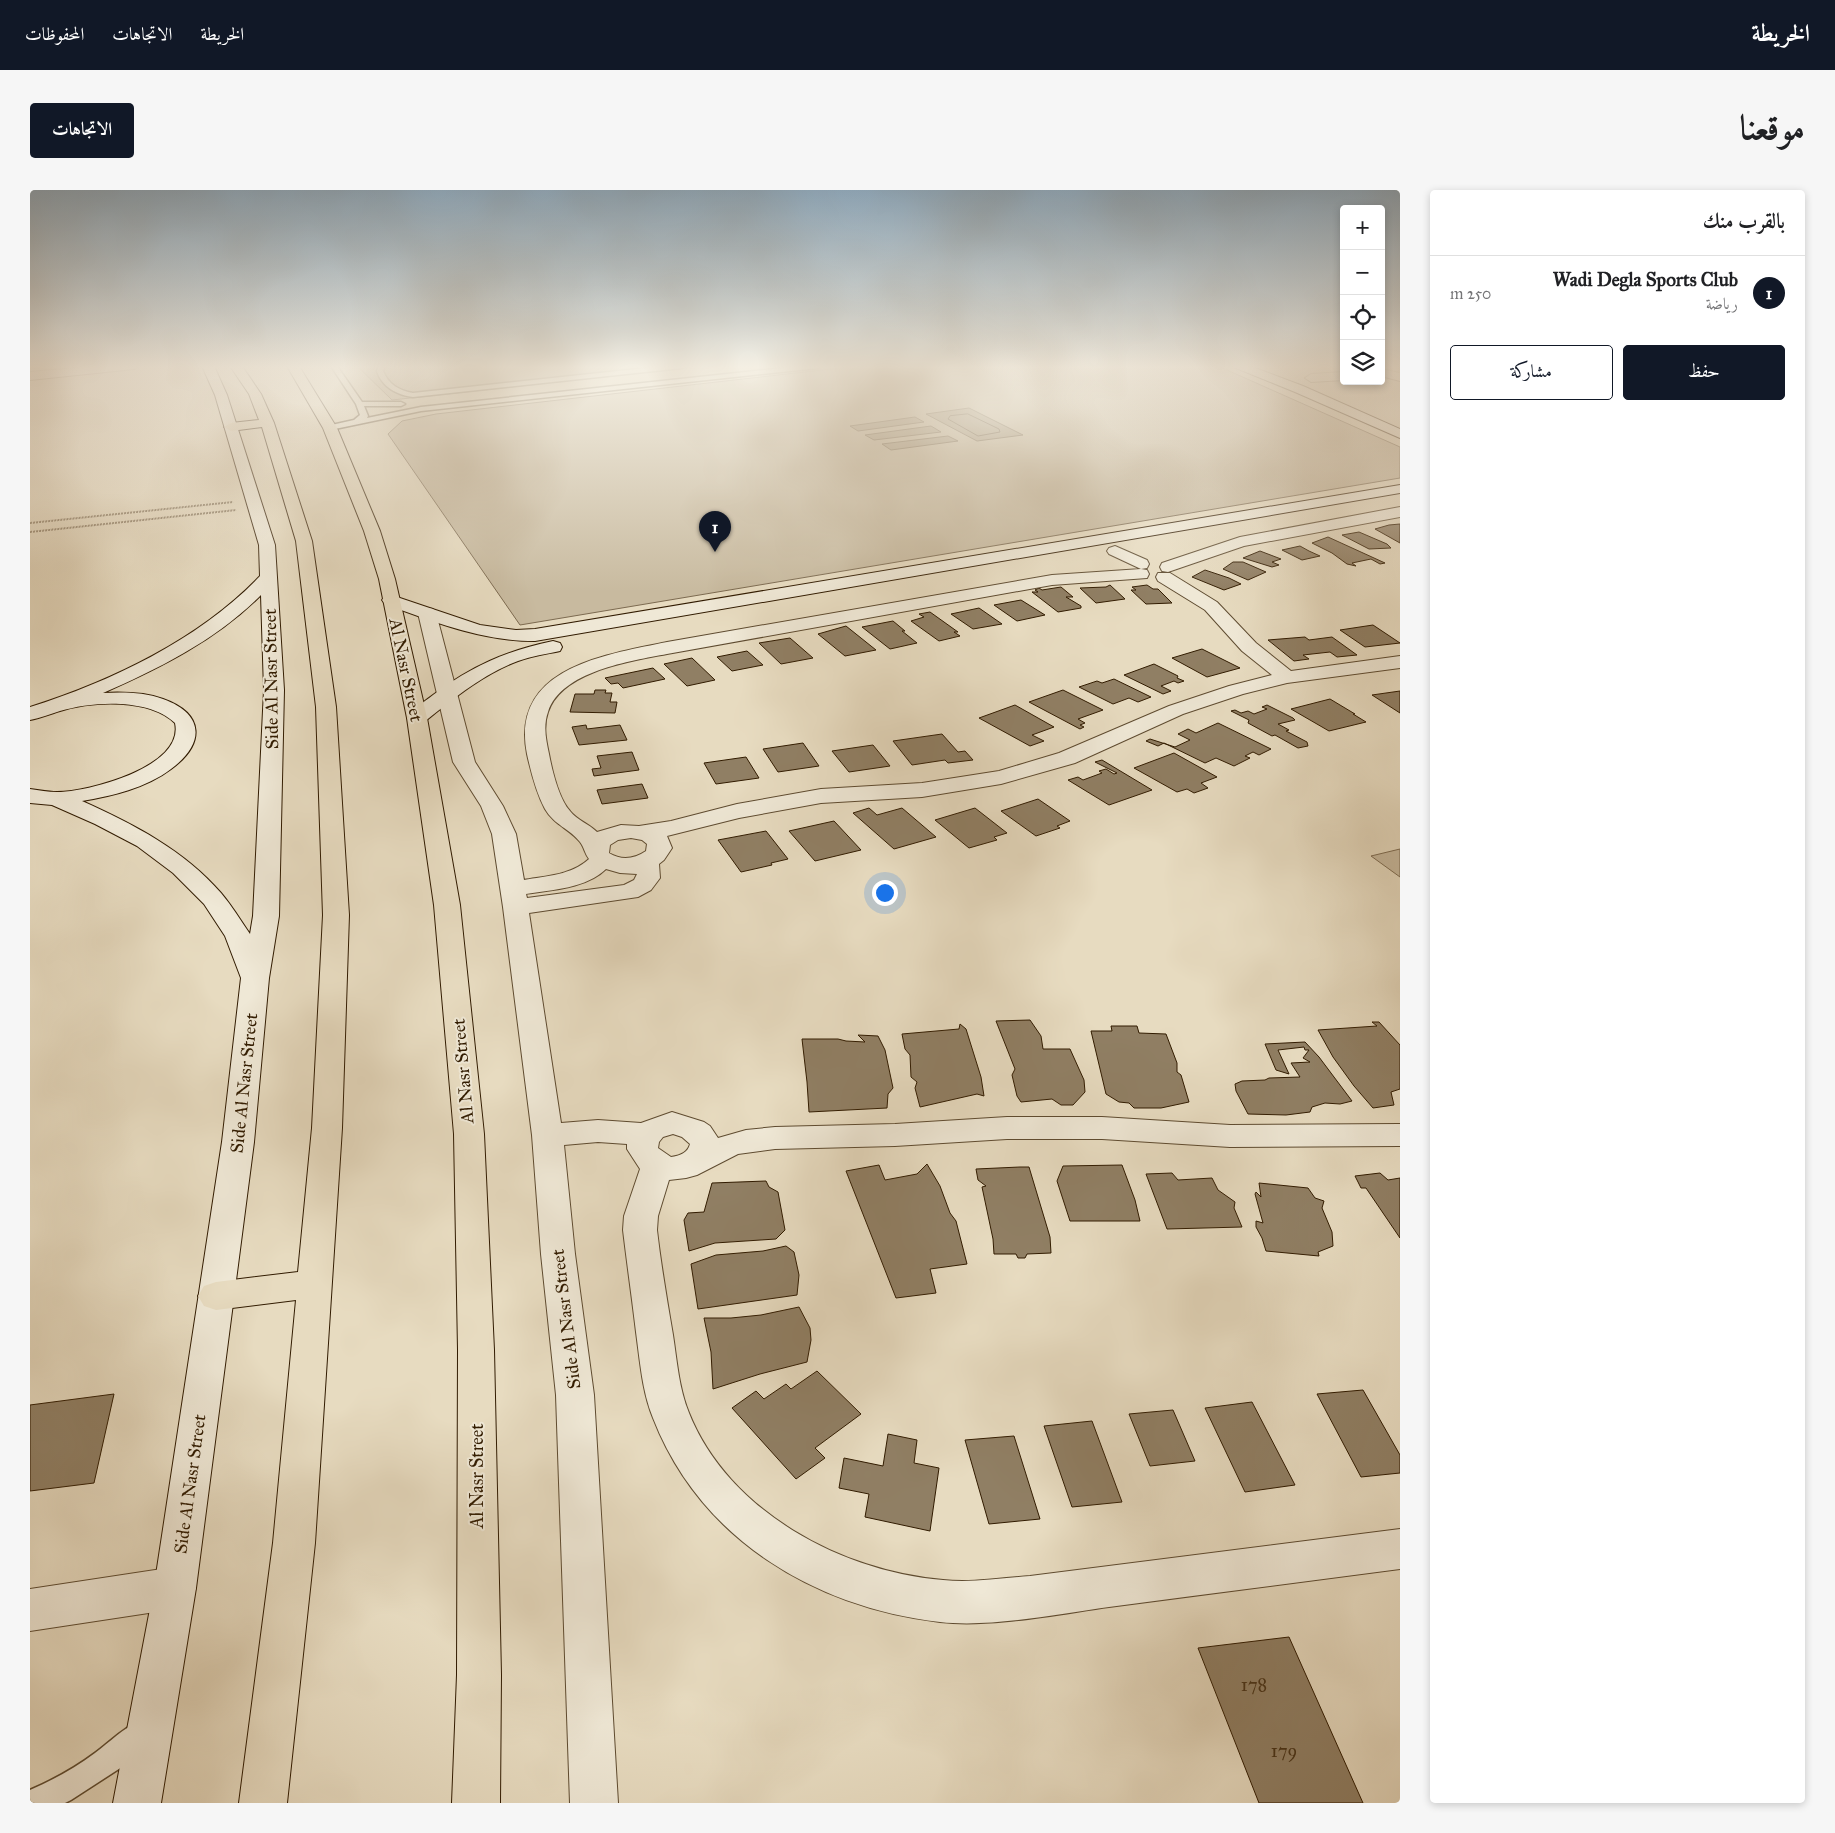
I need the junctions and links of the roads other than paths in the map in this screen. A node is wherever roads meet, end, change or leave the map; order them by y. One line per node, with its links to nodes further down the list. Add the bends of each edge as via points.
1 (235, 441): 10 (street, Side Al Nasr Street, via 266,545)
2 (272, 441): 32 (main road, via 304,541 326,707 336,915 328,1128)
3 (348, 441): 11 (main road, Al Nasr Street)
4 (1400, 489): 13 (street, via 518,636)
5 (1400, 501): 7 (street)
6 (1400, 512): 9 (street, via 1240,542)
7 (1115, 551): 8 (street); 13 (street, via 546,648 512,657)
8 (1141, 569): 9 (street, via 1158,564); 23 (street, via 1035,582 631,655 570,676 544,698 537,709 533,732 553,802 564,819)
9 (1166, 572): 15 (street, via 1215,609 1249,647)
10 (269, 576): 17 (street, via 245,602 194,640); 25 (street, Side Al Nasr Street, via 274,709 266,916)
11 (391, 600): 12 (street); 19 (main road, Al Nasr Street)
12 (428, 613): 13 (street, via 471,629); 16 (street, Side Al Nasr Street)
13 (482, 651): 16 (street)
14 (1400, 662): 15 (street)
15 (1287, 677): 22 (street, via 1199,702 1067,758 1001,777 922,790 821,796 730,813 684,825)
16 (446, 695): 19 (street); 24 (street, Side Al Nasr Street, via 464,762 492,806 504,834)
17 (62, 704): 18 (street); 21 (street, via 126,699 154,703 174,711 185,723 187,737 177,753 164,764 129,783)
18 (30, 714)
19 (417, 718): 41 (main road, Al Nasr Street, via 447,906 469,1134 476,1370 479,1674)
20 (30, 796): 21 (street)
21 (57, 799): 25 (street, via 145,841 182,868 213,899 238,936)
22 (649, 846): 23 (street, via 620,832); 23 (street, via 628,866 609,863); 24 (street, via 648,880 629,892)
23 (603, 848): 24 (street, via 594,868)
24 (514, 898): 27 (street, Side Al Nasr Street)
25 (255, 978): 33 (street, Side Al Nasr Street, via 238,1142)
26 (690, 1127): 29 (street); 30 (street, via 672,1123 654,1128); 31 (street, via 703,1138 705,1146)
27 (547, 1135): 30 (street, via 598,1131); 42 (street, Side Al Nasr Street, via 575,1395)
28 (1400, 1135): 29 (street, via 1230,1136 1060,1127)
29 (775, 1138): 31 (street, via 728,1146)
30 (652, 1150): 31 (street, via 678,1168); 34 (street, via 640,1230 658,1356 671,1417 701,1474 724,1500 749,1523 808,1563 895,1595 942,1601 987,1600 1048,1595)
31 (697, 1160)
32 (315, 1284): 33 (main road); 40 (main road, via 294,1543)
33 (216, 1296): 35 (street, Side Al Nasr Street)
34 (1400, 1549)
35 (175, 1588): 36 (street); 37 (street, Side Al Nasr Street)
36 (30, 1610)
37 (151, 1725): 38 (lane, via 98,1767); 39 (street, Side Al Nasr Street)
38 (32, 1803)
39 (137, 1803)
40 (263, 1803)
41 (476, 1803)
42 (594, 1803)

